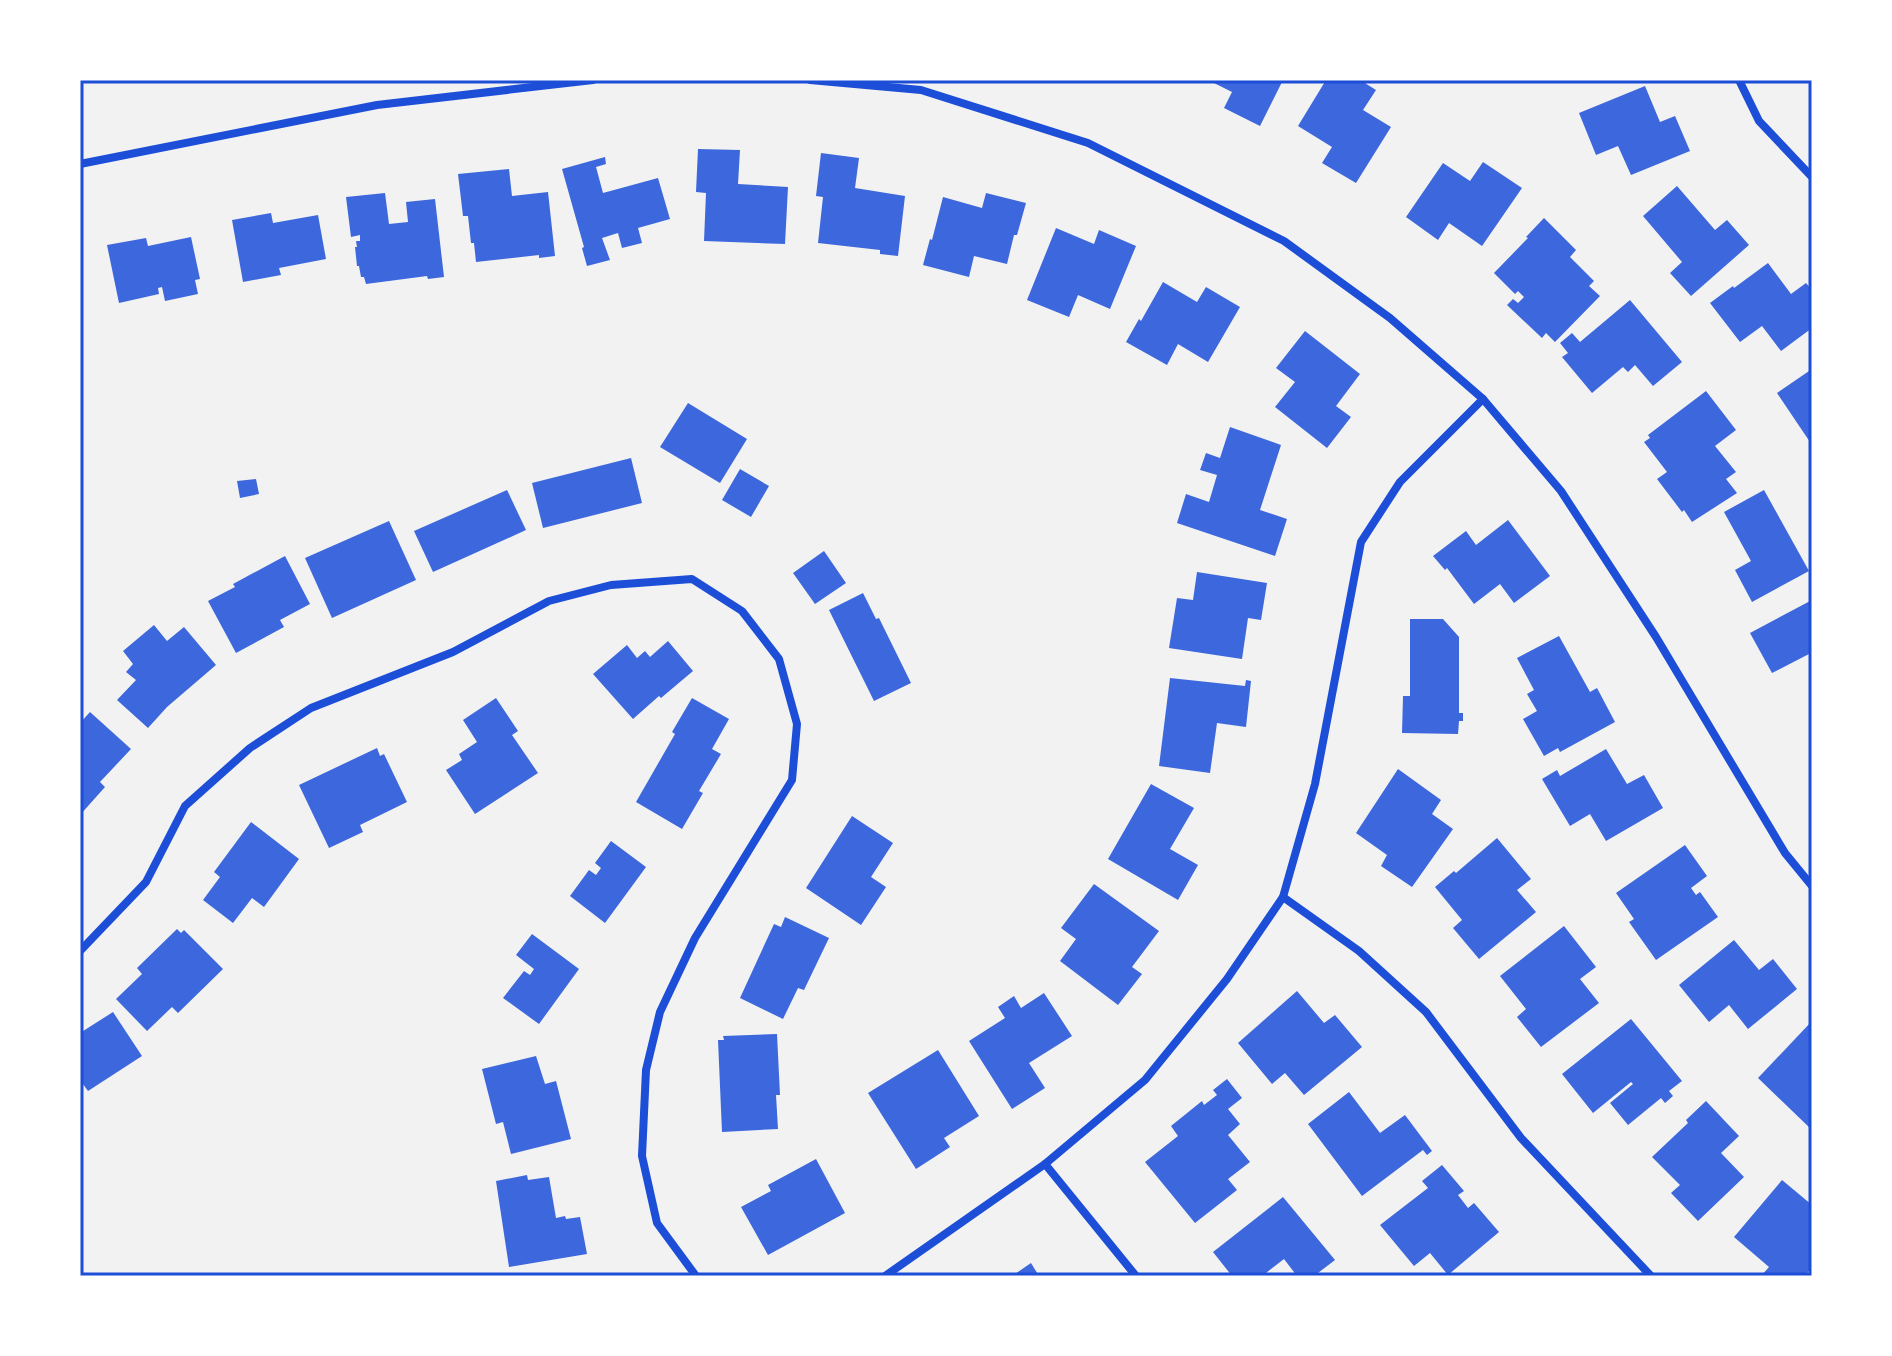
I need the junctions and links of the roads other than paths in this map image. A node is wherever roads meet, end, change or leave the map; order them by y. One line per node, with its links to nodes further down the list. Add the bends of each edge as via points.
1 (593, 80): 4 (street, via 377,105)
2 (810, 80): 6 (street, via 921,90 1088,143 1284,241 1390,318)
3 (1739, 80): 5 (street, via 1759,121)
4 (80, 164)
5 (1812, 177)
6 (1483, 399): 7 (street, via 1561,491 1785,853); 8 (street, via 1400,482 1361,542 1315,784)
7 (1812, 886)
8 (1283, 897): 10 (street, via 1227,979 1145,1080); 14 (street, via 1359,951 1426,1012 1521,1138)
9 (80, 951): 11 (street, via 146,882 185,806 250,748 311,708 453,652 549,601 611,585 692,579 742,611 779,659 797,724 792,780 695,938 660,1012 646,1070 642,1156 657,1223)
10 (1045, 1164): 12 (street); 13 (street)
11 (696, 1276)
12 (885, 1276)
13 (1136, 1276)
14 (1651, 1276)

